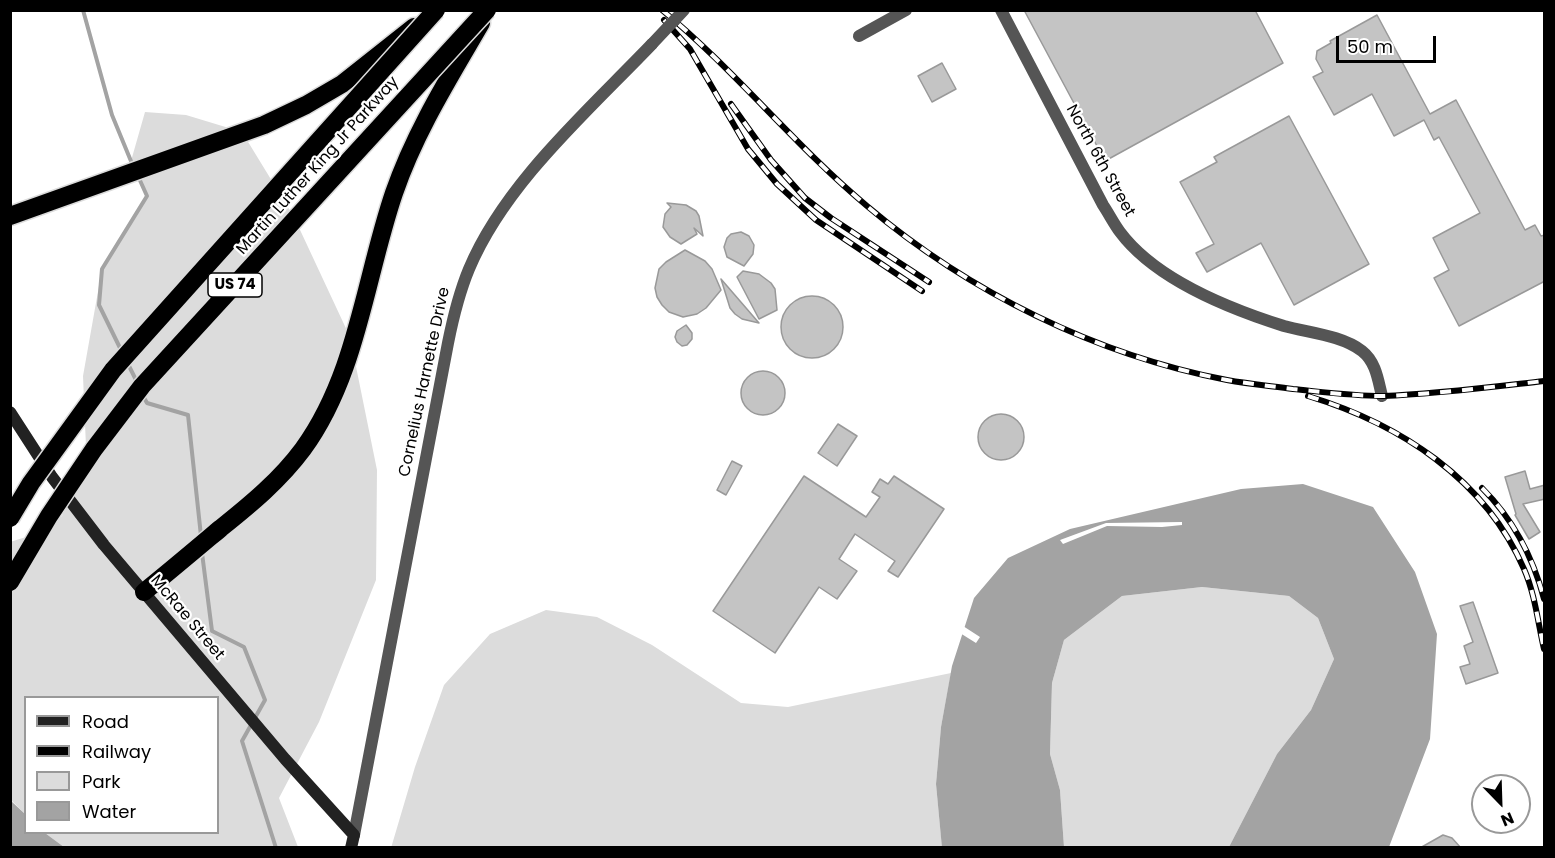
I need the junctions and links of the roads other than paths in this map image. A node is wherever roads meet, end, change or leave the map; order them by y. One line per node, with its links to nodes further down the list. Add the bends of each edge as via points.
1 (435, 10): 7 (highway, bridge, via 342,84 306,105 264,125); 10 (highway, Martin Luther King Jr Parkway / US 74, bridge, via 113,370 30,483)
2 (488, 10): 11 (highway, Martin Luther King Jr Parkway / US 74, bridge, via 142,386 81,468); 12 (highway, bridge, via 404,165 348,359 318,425 291,465 261,495)
3 (684, 10): 13 (street, Cornelius Harnette Drive, bridge, via 516,189 469,268 449,334)
4 (906, 10): 6 (street)
5 (1001, 10): 8 (street, North 6th Street, via 1103,205 1135,249 1172,277 1222,304 1348,342 1373,364)
6 (859, 36)
7 (10, 216)
8 (1382, 396)
9 (10, 412): 12 (main road, McRae Street, bridge, via 64,494)
10 (10, 518)
11 (10, 582)
12 (144, 592): 13 (main road, McRae Street)
13 (354, 835): 14 (main road)
14 (351, 848)

